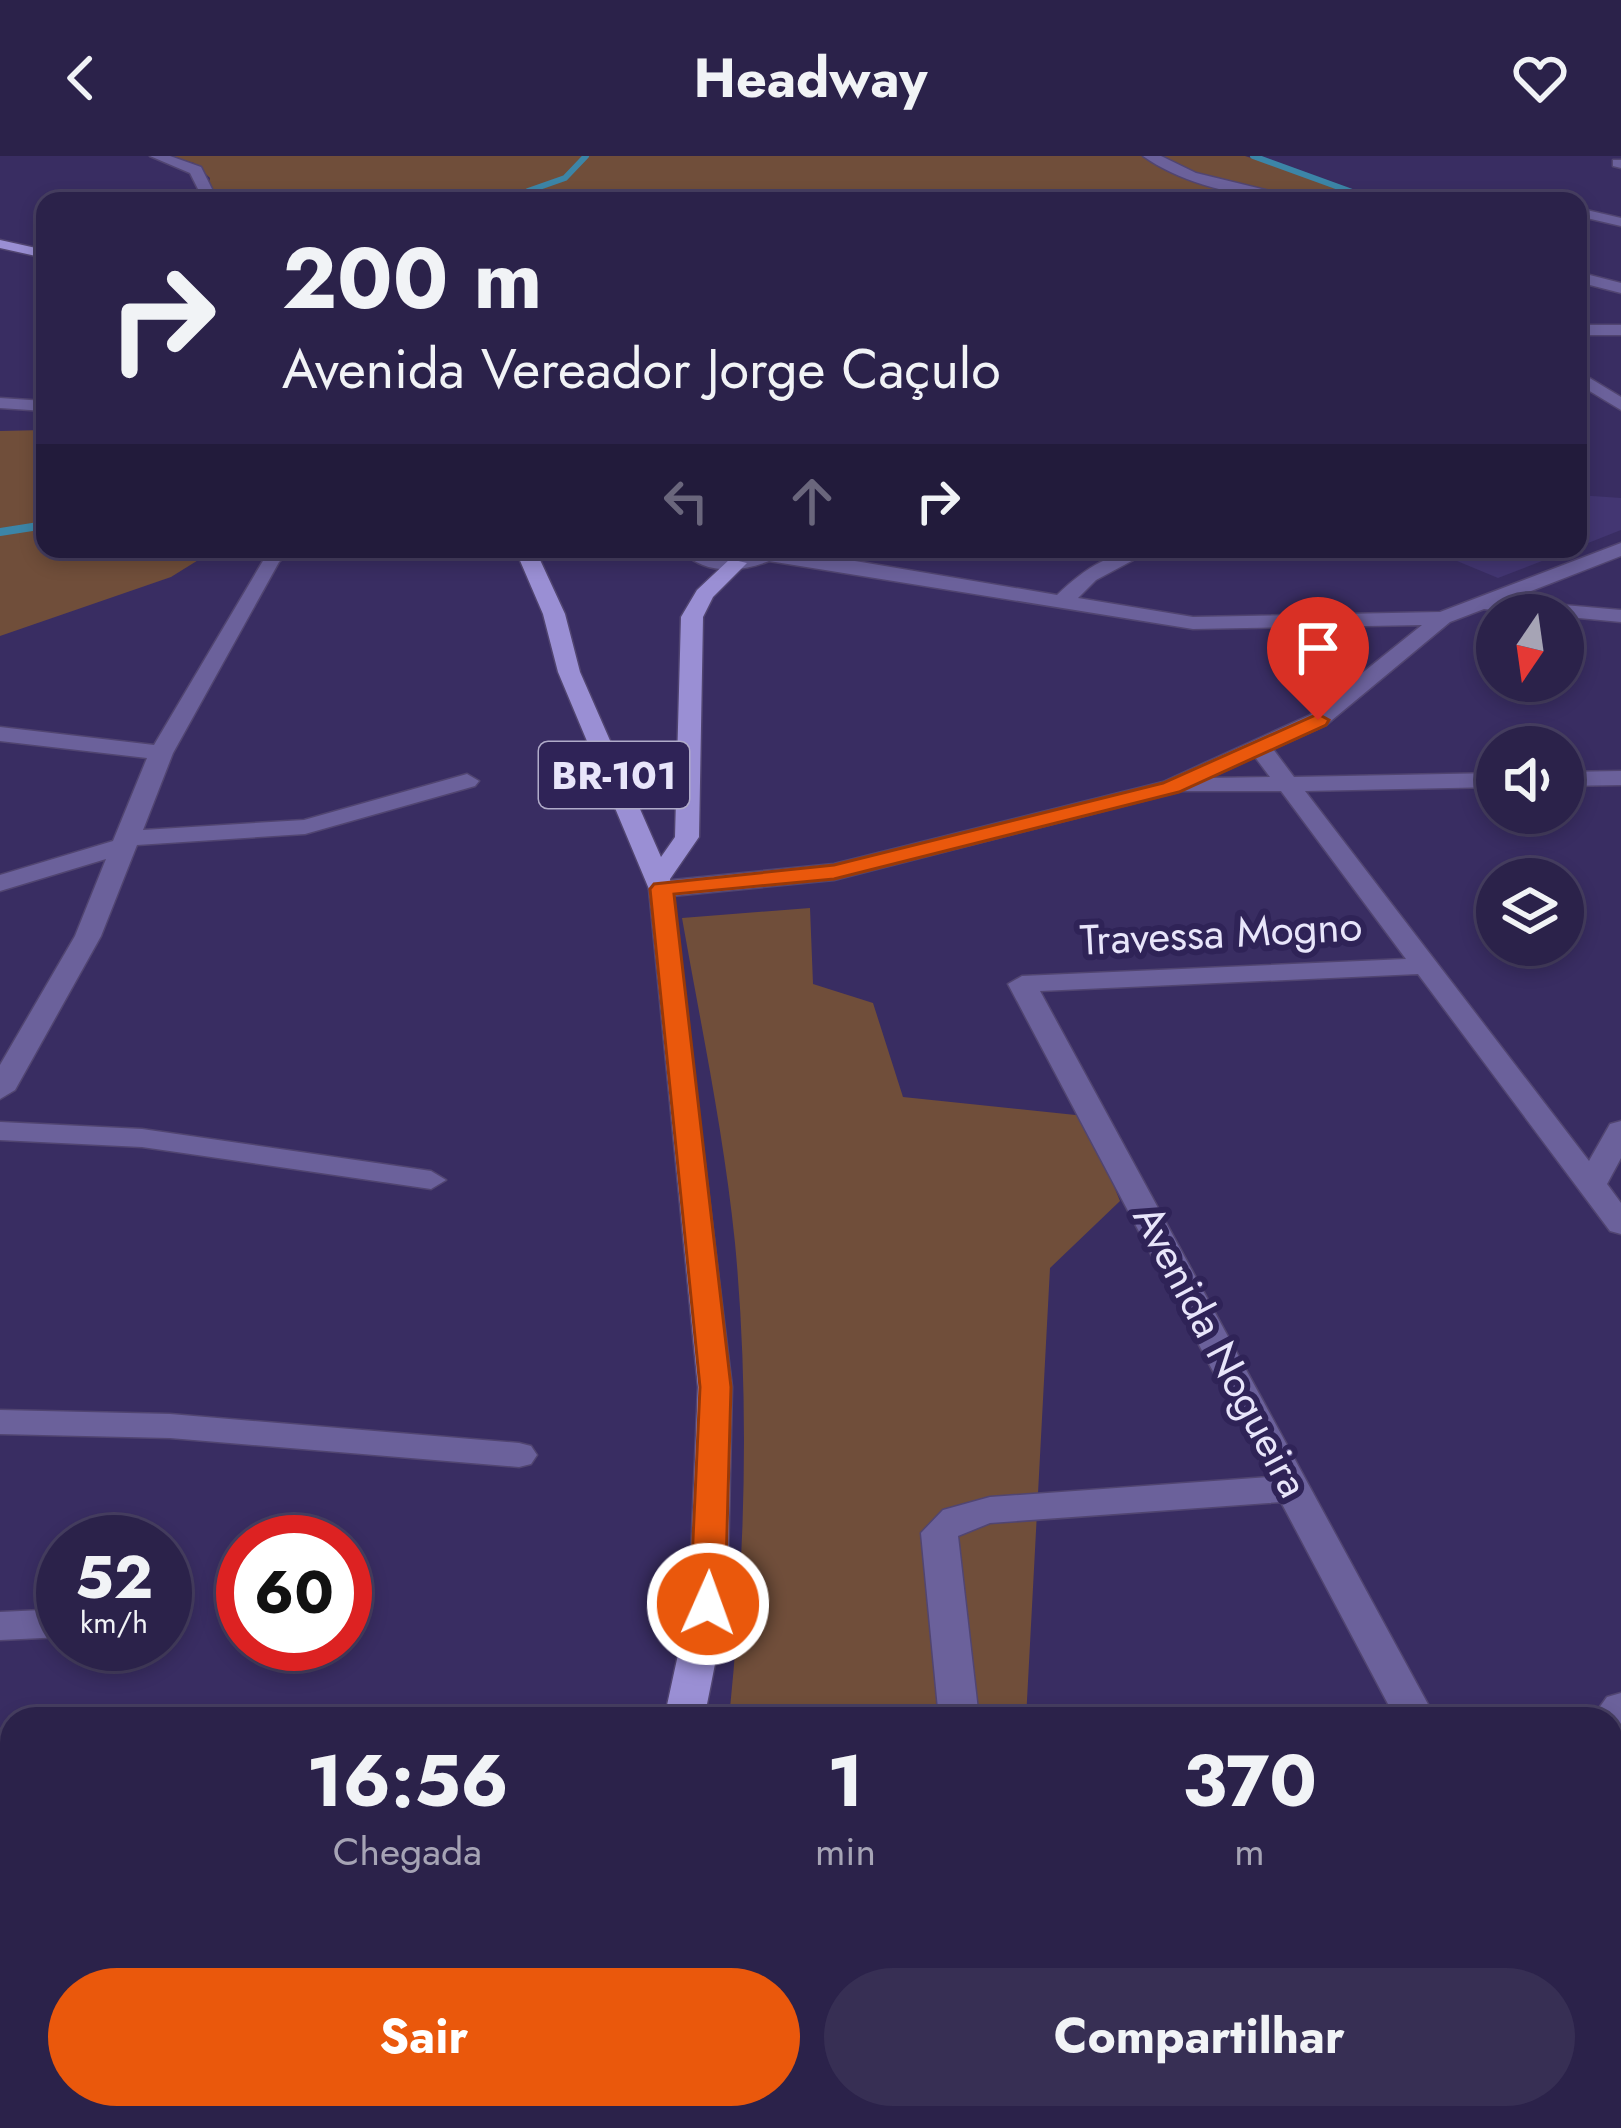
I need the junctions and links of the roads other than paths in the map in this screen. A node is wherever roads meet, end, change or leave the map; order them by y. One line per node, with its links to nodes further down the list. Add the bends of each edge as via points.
1 (157, 156): 3 (street, via 196,170)
2 (1150, 156): 4 (street, via 1192,176)
3 (203, 192)
4 (1264, 192)
5 (1587, 214): 6 (street)
6 (1621, 222)
7 (0, 244): 8 (main road)
8 (36, 252)
9 (1587, 280): 10 (street)
10 (1621, 289)
11 (1587, 330): 12 (street)
12 (1621, 330)
13 (1587, 382): 16 (street)
14 (0, 403): 15 (street)
15 (36, 405)
16 (1621, 405)
17 (36, 421): 18 (street)
18 (0, 423)
19 (1621, 549): 27 (street)
20 (272, 558): 35 (street)
21 (529, 558): 44 (main road, BR-101, via 569,673)
22 (701, 558): 26 (street)
23 (752, 558): 26 (street)
24 (807, 558): 28 (street)
25 (1126, 558): 28 (street, via 1089,576)
26 (737, 563): 44 (main road, via 692,616 687,837)
27 (1505, 594)
28 (1064, 601): 32 (street, via 1193,623)
29 (1476, 605): 32 (street)
30 (1584, 613): 31 (street)
31 (1621, 616)
32 (1443, 618): 34 (street, via 1318,720)
33 (0, 734): 35 (street)
34 (1260, 748): 40 (street); 41 (street)
35 (161, 753): 42 (street)
36 (1584, 778): 37 (street)
37 (1621, 778)
38 (1476, 779): 40 (street)
39 (466, 781): 42 (street, via 305,827)
40 (1290, 783): 41 (street); 45 (street)
41 (1171, 787): 44 (street, via 834,872)
42 (125, 842): 43 (street); 47 (street, via 88,936)
43 (0, 883)
44 (661, 883): 58 (main road, BR-101, via 715,1387 708,1604)
45 (1424, 966): 46 (street, Travessa Mogno); 51 (street)
46 (1022, 984): 55 (street, Avenida Nogueira)
47 (0, 1090)
48 (1621, 1130): 51 (street)
49 (0, 1131): 50 (street, via 142,1138)
50 (430, 1180)
51 (1591, 1184): 52 (street)
52 (1621, 1225)
53 (0, 1422): 54 (street, via 170,1426)
54 (518, 1455)
55 (1295, 1488): 59 (street, via 989,1510 944,1526); 60 (street, Avenida Nogueira)
56 (36, 1624): 57 (street)
57 (0, 1626)
58 (687, 1707)
59 (958, 1707)
60 (1410, 1707)

